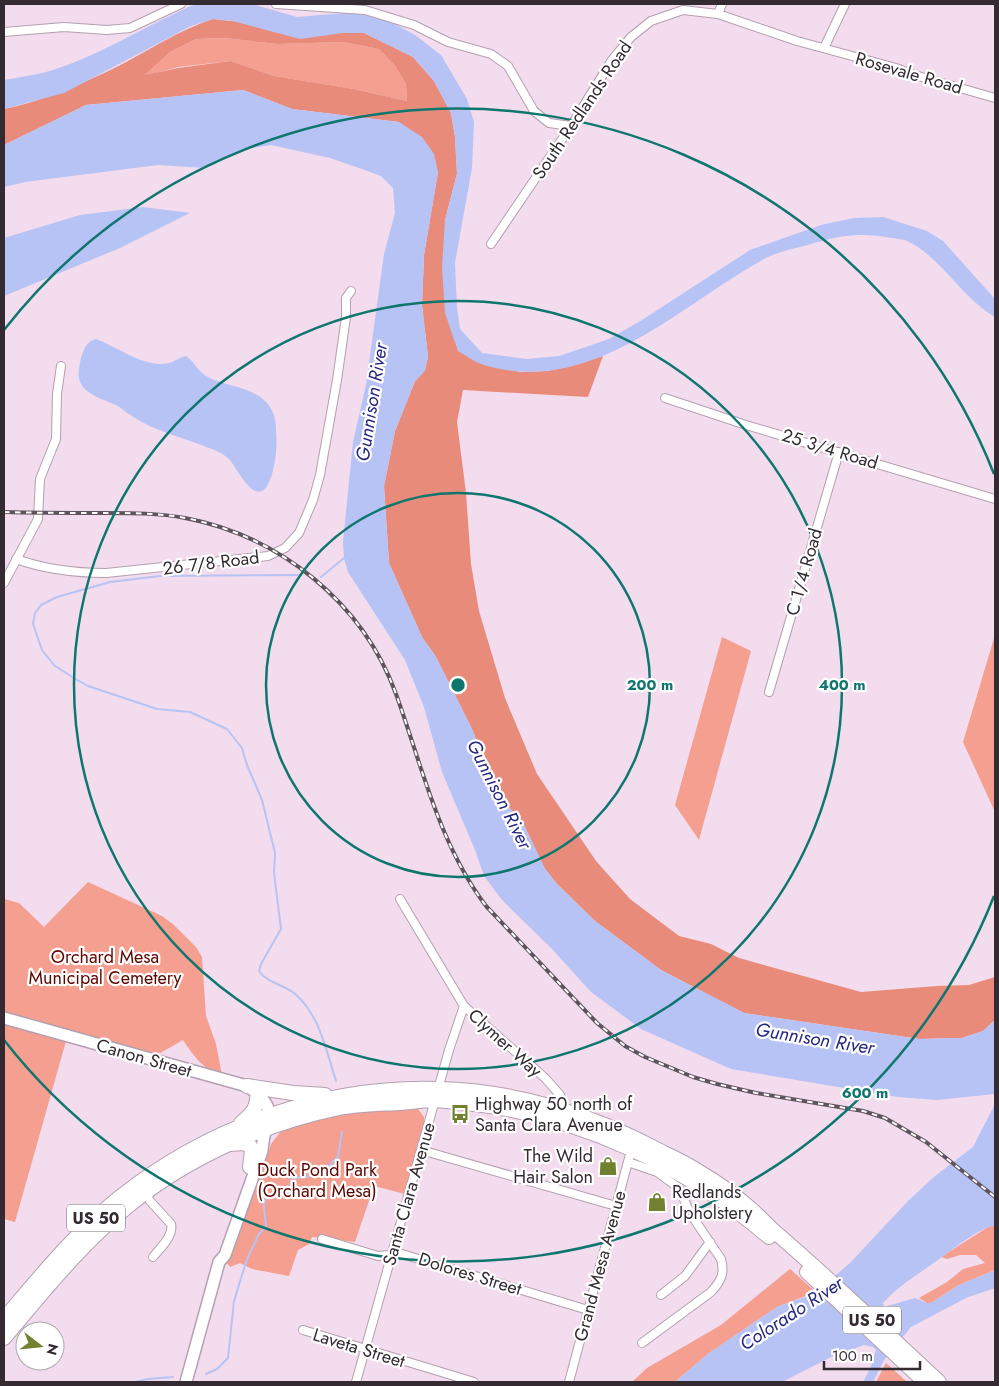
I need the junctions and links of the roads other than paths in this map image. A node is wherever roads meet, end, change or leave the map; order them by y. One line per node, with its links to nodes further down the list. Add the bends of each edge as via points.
1 (181, 4): 6 (street, via 130,28 64,27)
2 (276, 4): 9 (street, via 365,10 414,25 448,42 491,54 508,66 534,111 549,123)
3 (722, 4): 5 (street)
4 (845, 4): 7 (street)
5 (718, 14): 7 (street, South Redlands Road); 9 (street, South Redlands Road, via 683,10 651,21 631,37 612,60)
6 (4, 32)
7 (824, 48): 8 (street, Rosevale Road)
8 (995, 98)
9 (571, 126): 10 (street, South Redlands Road)
10 (491, 244)
11 (351, 291): 16 (street, 26 7/8 Road, via 346,298 346,317 320,475 299,533 284,548 262,557 106,573 55,568)
12 (61, 366): 16 (street, via 56,439 40,479 38,518)
13 (665, 398): 14 (street, 25 3/4 Road)
14 (839, 452): 15 (street, 25 3/4 Road); 18 (street, C 1/4 Road)
15 (995, 499)
16 (16, 559): 17 (street)
17 (4, 583)
18 (769, 692)
19 (400, 899): 20 (street, Clymer Way)
20 (464, 1006): 23 (street, Santa Clara Avenue); 25 (street, Clymer Way, via 550,1084 560,1095)
21 (4, 1018): 22 (main road, Canon Street)
22 (253, 1090): 24 (highway); 27 (highway, via 256,1108); 28 (main road, via 266,1102)
23 (438, 1095): 24 (highway, US 50, via 407,1090); 26 (highway, US 50, via 484,1093); 28 (highway, US 50, via 340,1108); 31 (street, Santa Clara Avenue)
24 (343, 1096): 28 (highway, US 50, via 317,1102)
25 (560, 1109): 26 (highway, US 50); 29 (highway, US 50)
26 (543, 1110): 29 (highway, via 620,1137); 32 (highway, US 50)
27 (233, 1129): 28 (highway, US 50); 34 (highway, US 50, via 199,1145)
28 (266, 1129): 30 (highway, US 50); 33 (main road); 44 (main road, via 262,1151 225,1255)
29 (630, 1134): 37 (highway, US 50, via 701,1172)
30 (230, 1144): 33 (highway, via 250,1146); 35 (highway, US 50)
31 (421, 1150): 36 (street); 41 (street, Santa Clara Avenue)
32 (630, 1156): 36 (street, Grand Mesa Avenue); 37 (highway, via 650,1149 701,1178 733,1201); 38 (highway, US 50, via 680,1174); 40 (street, via 679,1188 690,1213)
33 (250, 1167): 44 (main road, via 218,1253)
34 (156, 1172): 35 (street); 47 (highway, US 50, via 119,1197 79,1234)
35 (146, 1193): 42 (street, via 172,1229); 49 (highway, US 50, via 88,1243)
36 (616, 1206): 46 (street, Grand Mesa Avenue)
37 (749, 1207): 38 (highway, US 50)
38 (769, 1232): 43 (highway, US 50)
39 (322, 1239): 41 (street, Dolores Street, via 378,1256)
40 (710, 1242): 45 (street, via 685,1276); 50 (street, via 723,1268 719,1283)
41 (392, 1255): 46 (street, Dolores Street, via 402,1254); 51 (street, Santa Clara Avenue)
42 (153, 1257)
43 (802, 1261): 56 (highway, US 50); 57 (highway, US 50)
44 (219, 1262): 52 (main road)
45 (661, 1296)
46 (588, 1310): 55 (street, Grand Mesa Avenue)
47 (4, 1319)
48 (303, 1330): 51 (street, Laveta Street)
49 (4, 1338)
50 (642, 1343)
51 (365, 1350): 53 (street, Santa Clara Avenue); 54 (street, Laveta Street)
52 (186, 1382)
53 (356, 1382)
54 (474, 1382)
55 (569, 1382)
56 (925, 1382)
57 (939, 1382)

